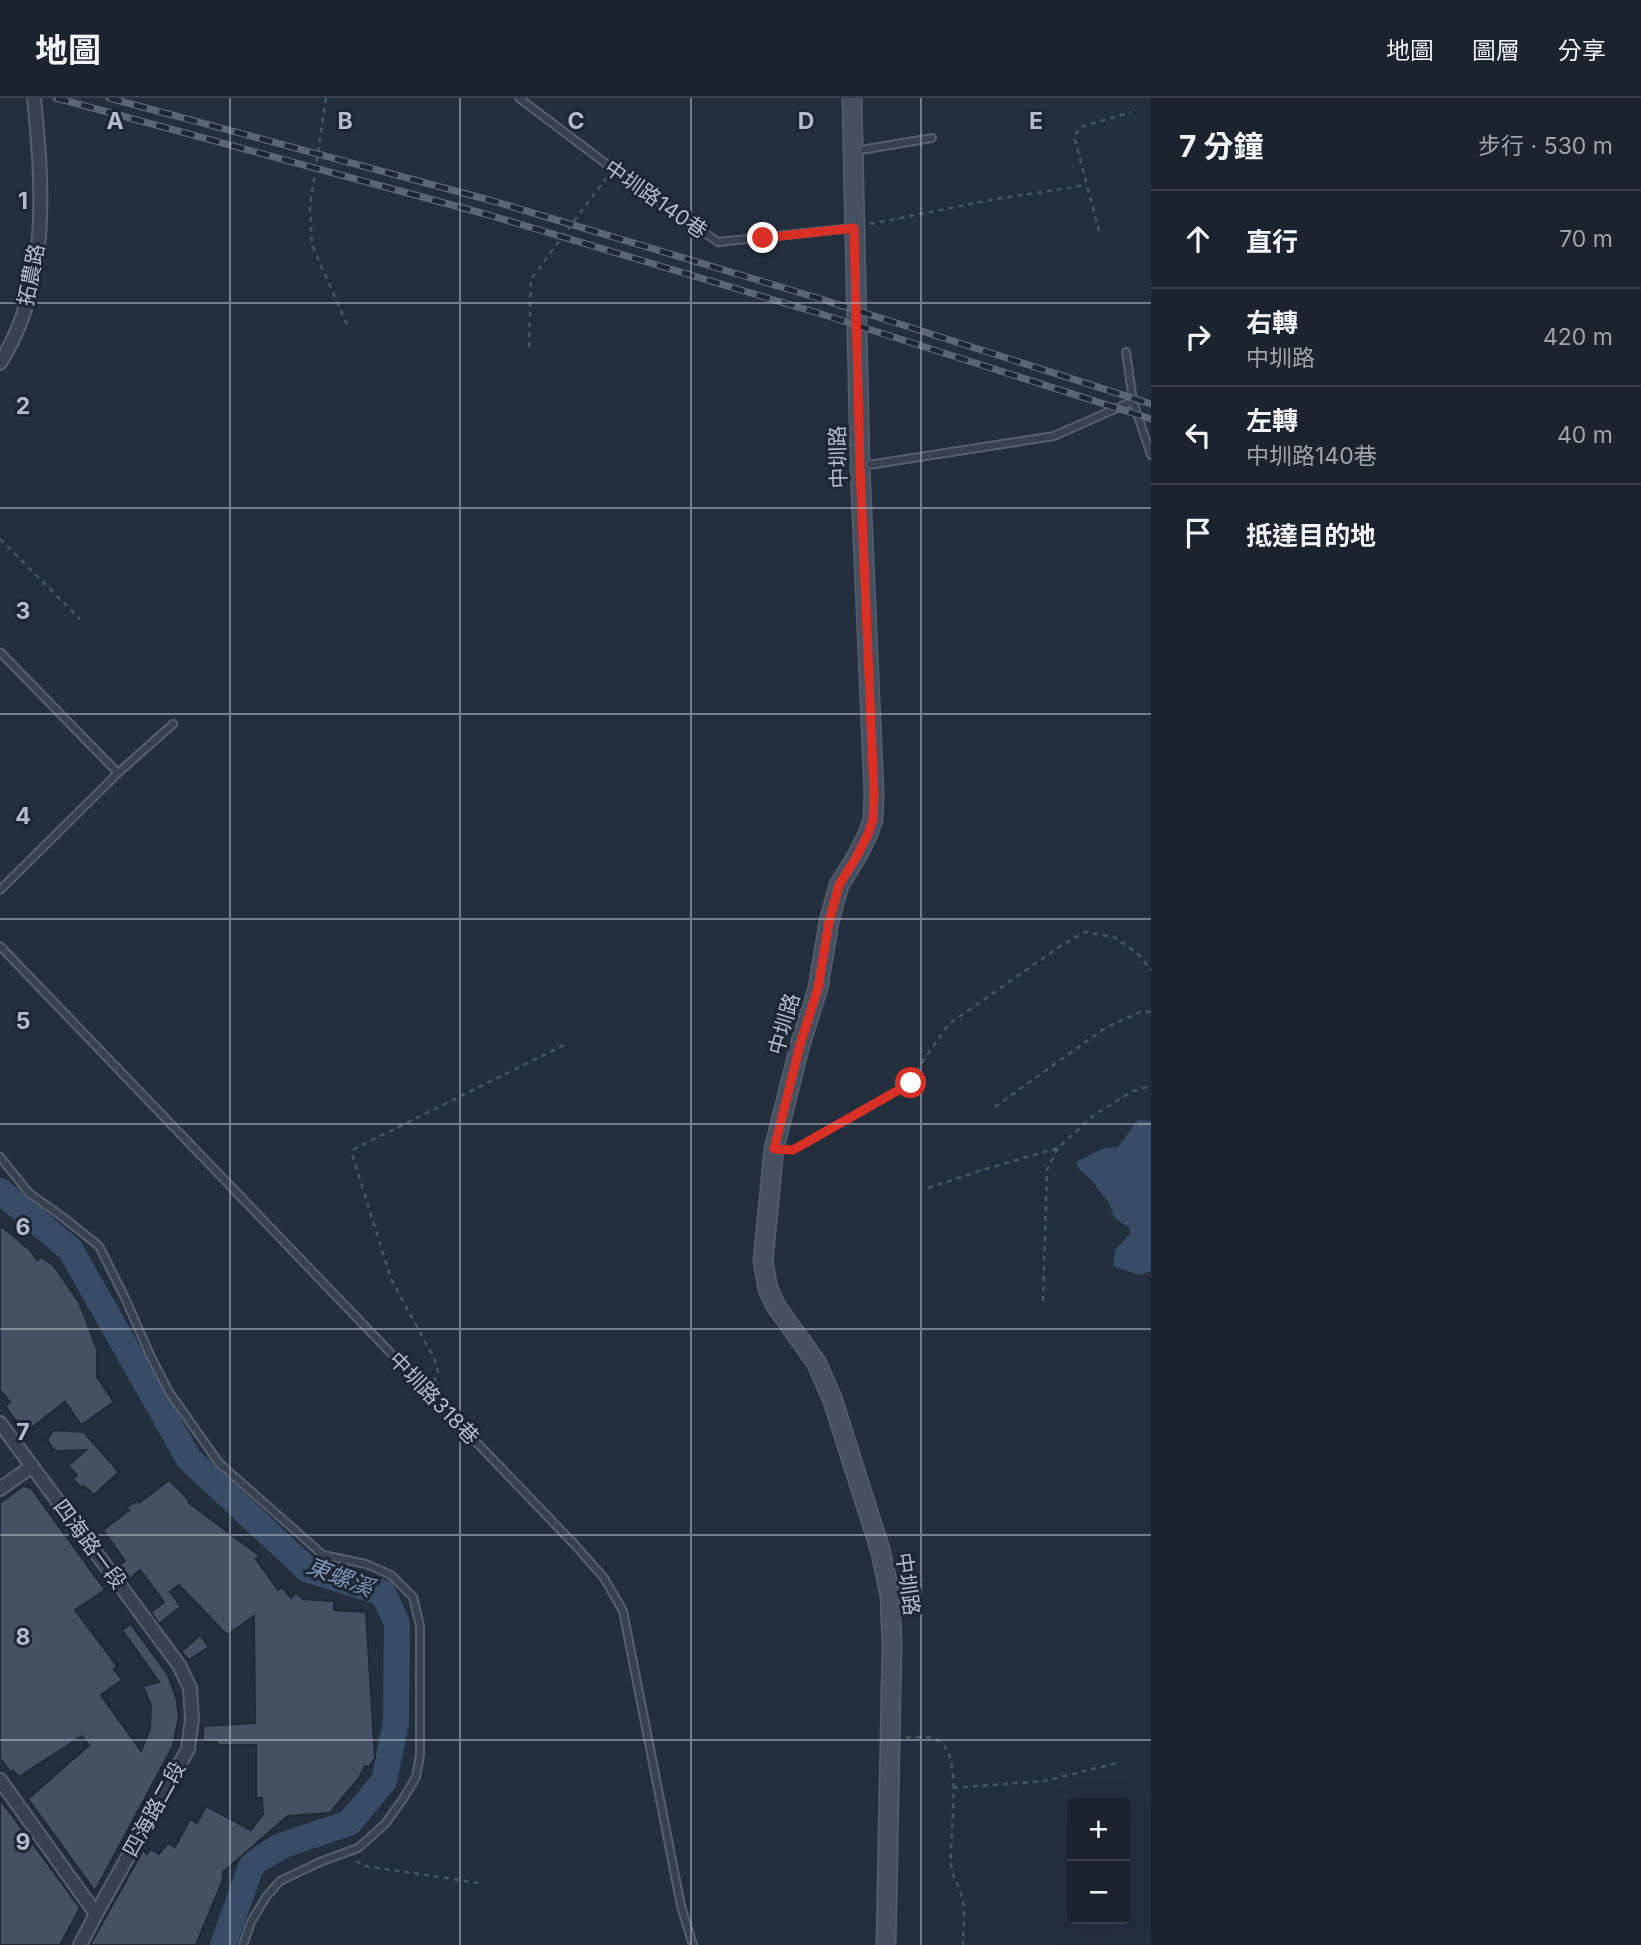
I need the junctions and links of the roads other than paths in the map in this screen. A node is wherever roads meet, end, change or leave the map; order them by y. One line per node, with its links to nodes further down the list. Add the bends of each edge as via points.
1 (34, 98): 8 (street, 拓農路, via 41,212 36,260 28,303)
2 (519, 98): 6 (lane, 中圳路140巷, via 718,242)
3 (852, 98): 5 (street, 中圳路)
4 (932, 138): 5 (lane)
5 (853, 152): 6 (street, 中圳路)
6 (854, 228): 11 (street, 中圳路)
7 (1126, 352): 9 (lane)
8 (0, 363)
9 (1133, 401): 10 (lane); 11 (lane, via 1054,436)
10 (1151, 455)
11 (860, 467): 27 (street, 中圳路, via 873,820 839,885 829,922 818,988 774,1149 763,1261 776,1306 816,1362 832,1398 890,1595)
12 (0, 652): 14 (lane)
13 (173, 724): 14 (lane)
14 (118, 773): 15 (lane)
15 (0, 890)
16 (0, 946): 26 (lane, 中圳路318巷, via 604,1578 623,1611 681,1906)
17 (0, 1157): 25 (lane, via 29,1193 99,1247 169,1392 219,1463 323,1555 391,1575 413,1597 420,1626 416,1777 385,1824 358,1848 280,1881 251,1922)
18 (0, 1423): 19 (street, 四海路一段)
19 (32, 1466): 20 (street); 21 (street, 四海路一段)
20 (0, 1489)
21 (179, 1665): 23 (street, 四海路二段, via 190,1688 188,1749)
22 (0, 1780): 23 (street)
23 (96, 1914): 24 (street, 四海路二段)
24 (80, 1945)
25 (243, 1945)
26 (693, 1945)
27 (886, 1945)

